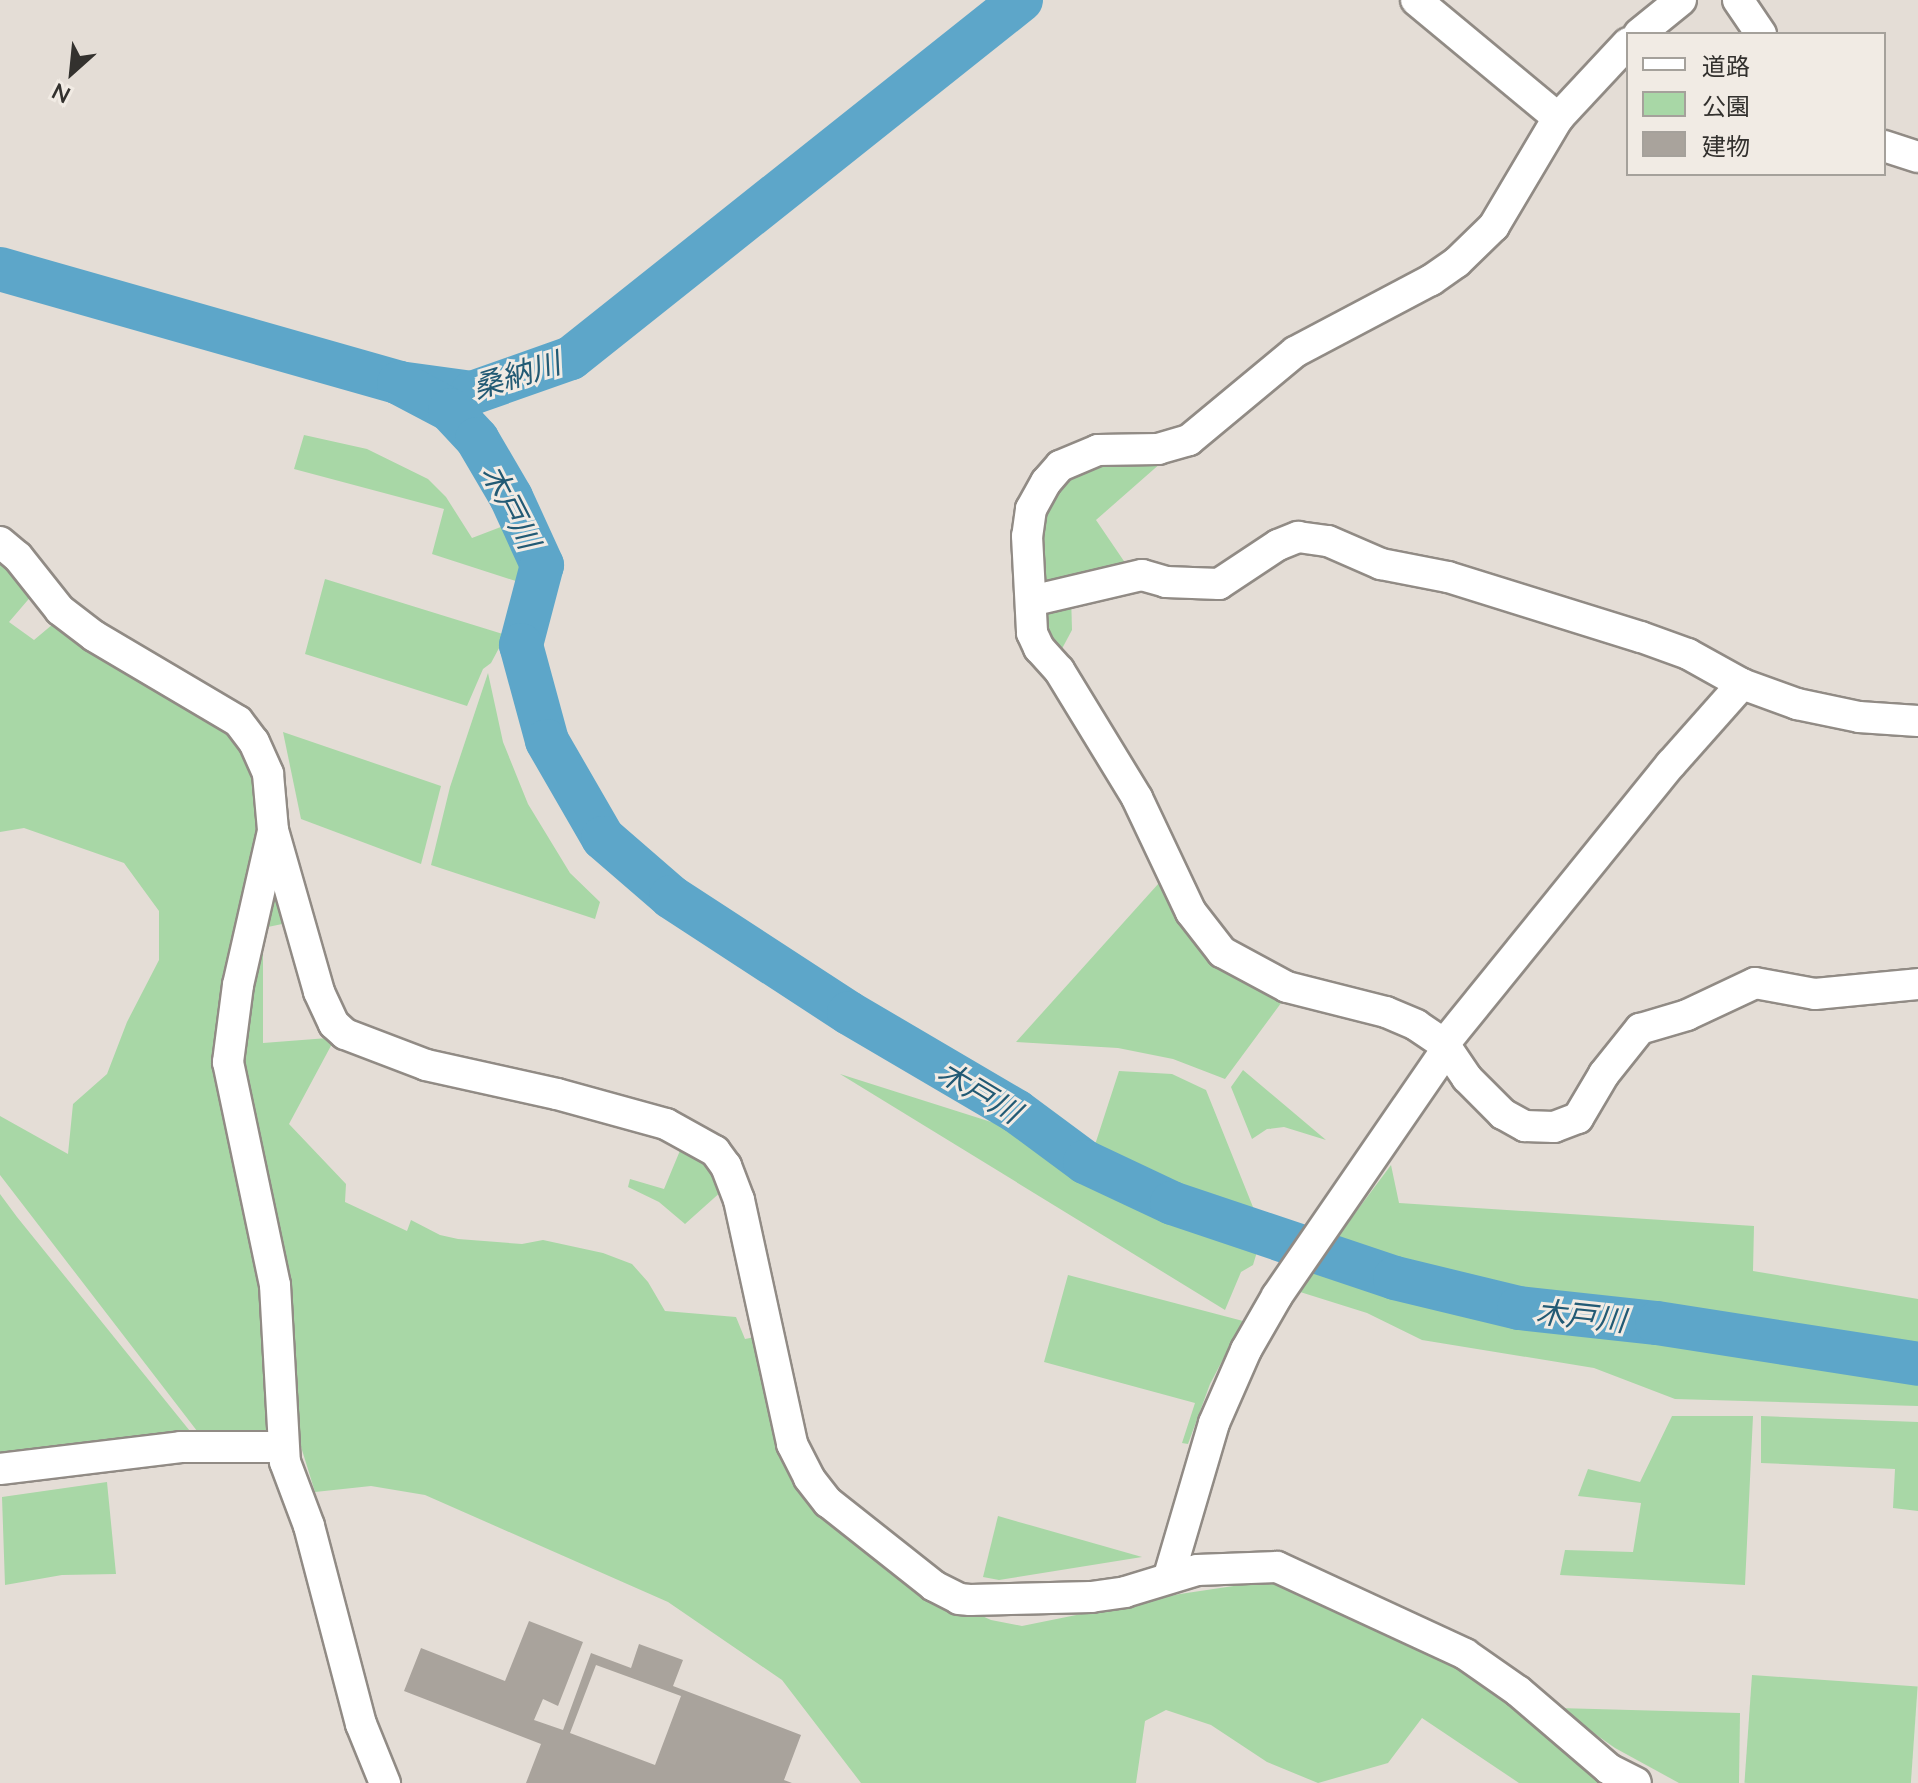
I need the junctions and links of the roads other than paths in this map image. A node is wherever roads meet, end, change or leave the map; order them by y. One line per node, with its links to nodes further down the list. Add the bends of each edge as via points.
1 (1416, 0): 7 (street)
2 (1681, 0): 4 (street)
3 (1738, 0): 5 (street)
4 (1641, 32)
5 (1760, 32)
6 (1626, 45): 7 (street)
7 (1558, 118): 11 (street, via 1494,226 1457,262 1295,352 1189,440 1158,449 1098,450 1060,466 1031,509 1026,554)
8 (1886, 147): 9 (street)
9 (1918, 157)
10 (0, 542): 14 (street, via 60,610 238,721 268,774)
11 (1031, 601): 12 (street, via 1142,575 1166,582 1219,584 1298,537 1328,541 1381,564 1448,577 1612,627 1688,654); 16 (street, via 1032,633 1039,648 1059,670 1137,798 1191,912 1215,945 1232,960 1287,987 1386,1012 1416,1025)
12 (1742, 684): 13 (street, via 1797,704 1859,717); 16 (street, via 1671,764)
13 (1918, 721)
14 (273, 830): 17 (street, via 238,985 228,1062 275,1285); 19 (street, via 319,992 334,1024 345,1034 426,1065 666,1124 715,1151 739,1200 792,1444 828,1502 934,1586 959,1599 1091,1597 1125,1592)
15 (1918, 984): 16 (street, via 1815,994 1755,983 1687,1015 1640,1029 1578,1118 1554,1127 1525,1126 1503,1114)
16 (1445, 1047): 19 (street, via 1246,1350 1214,1423)
17 (282, 1447): 18 (street, via 181,1447); 20 (street, via 309,1526 361,1724)
18 (0, 1469)
19 (1169, 1576): 21 (street, via 1228,1567 1277,1567 1309,1580 1465,1654 1518,1691 1609,1769)
20 (385, 1783)
21 (1636, 1783)

